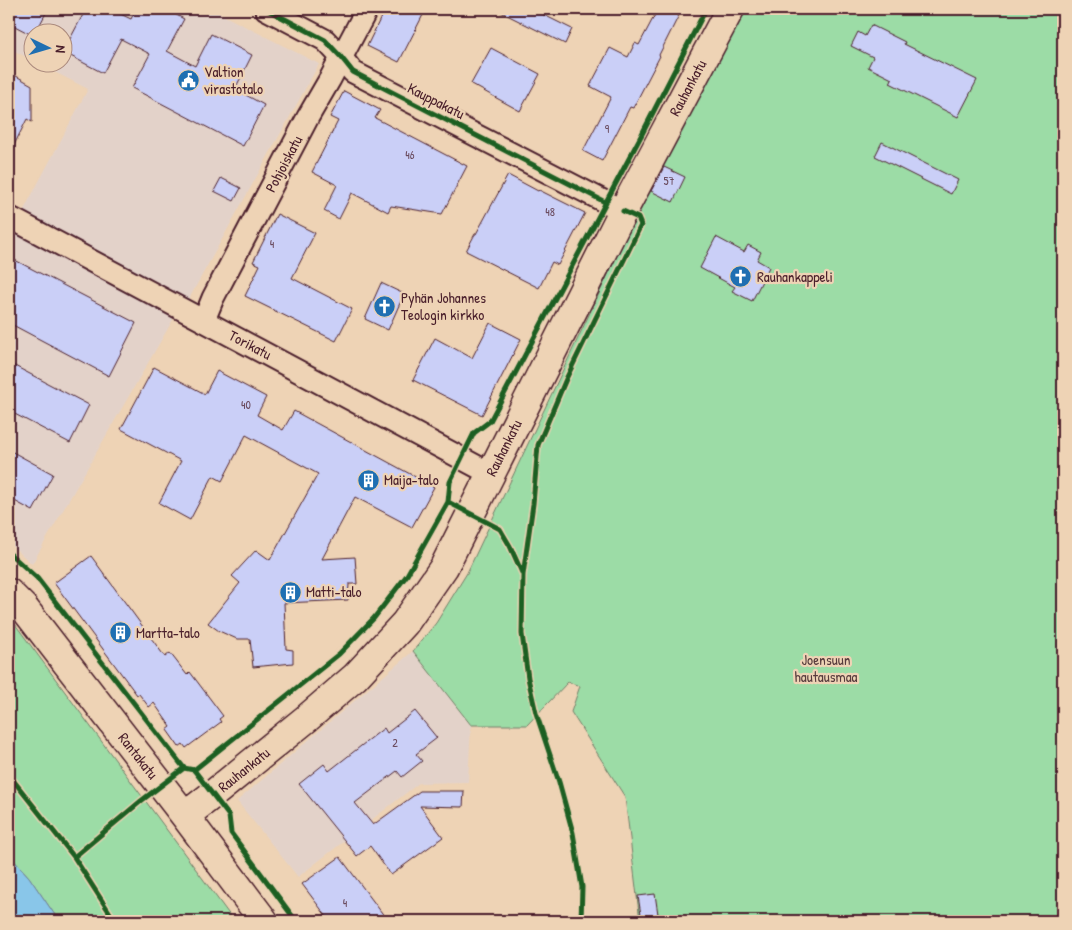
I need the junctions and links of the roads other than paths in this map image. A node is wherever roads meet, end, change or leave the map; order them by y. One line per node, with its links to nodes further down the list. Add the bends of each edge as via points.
1 (266, 9): 4 (street, Kauppakatu, via 325,40)
2 (366, 9): 4 (street, Pohjoiskatu)
3 (730, 9): 5 (street, Rauhankatu)
4 (341, 57): 5 (street, Kauppakatu, via 353,72); 7 (street, Pohjoiskatu)
5 (623, 211): 8 (street, Rauhankatu)
6 (9, 217): 7 (street, Torikatu)
7 (204, 320): 8 (street, Torikatu)
8 (491, 474): 10 (street, Rauhankatu, via 444,567 405,623 355,677)
9 (9, 593): 10 (street, Rantakatu)
10 (185, 816): 11 (street, Rantakatu)
11 (264, 921)

